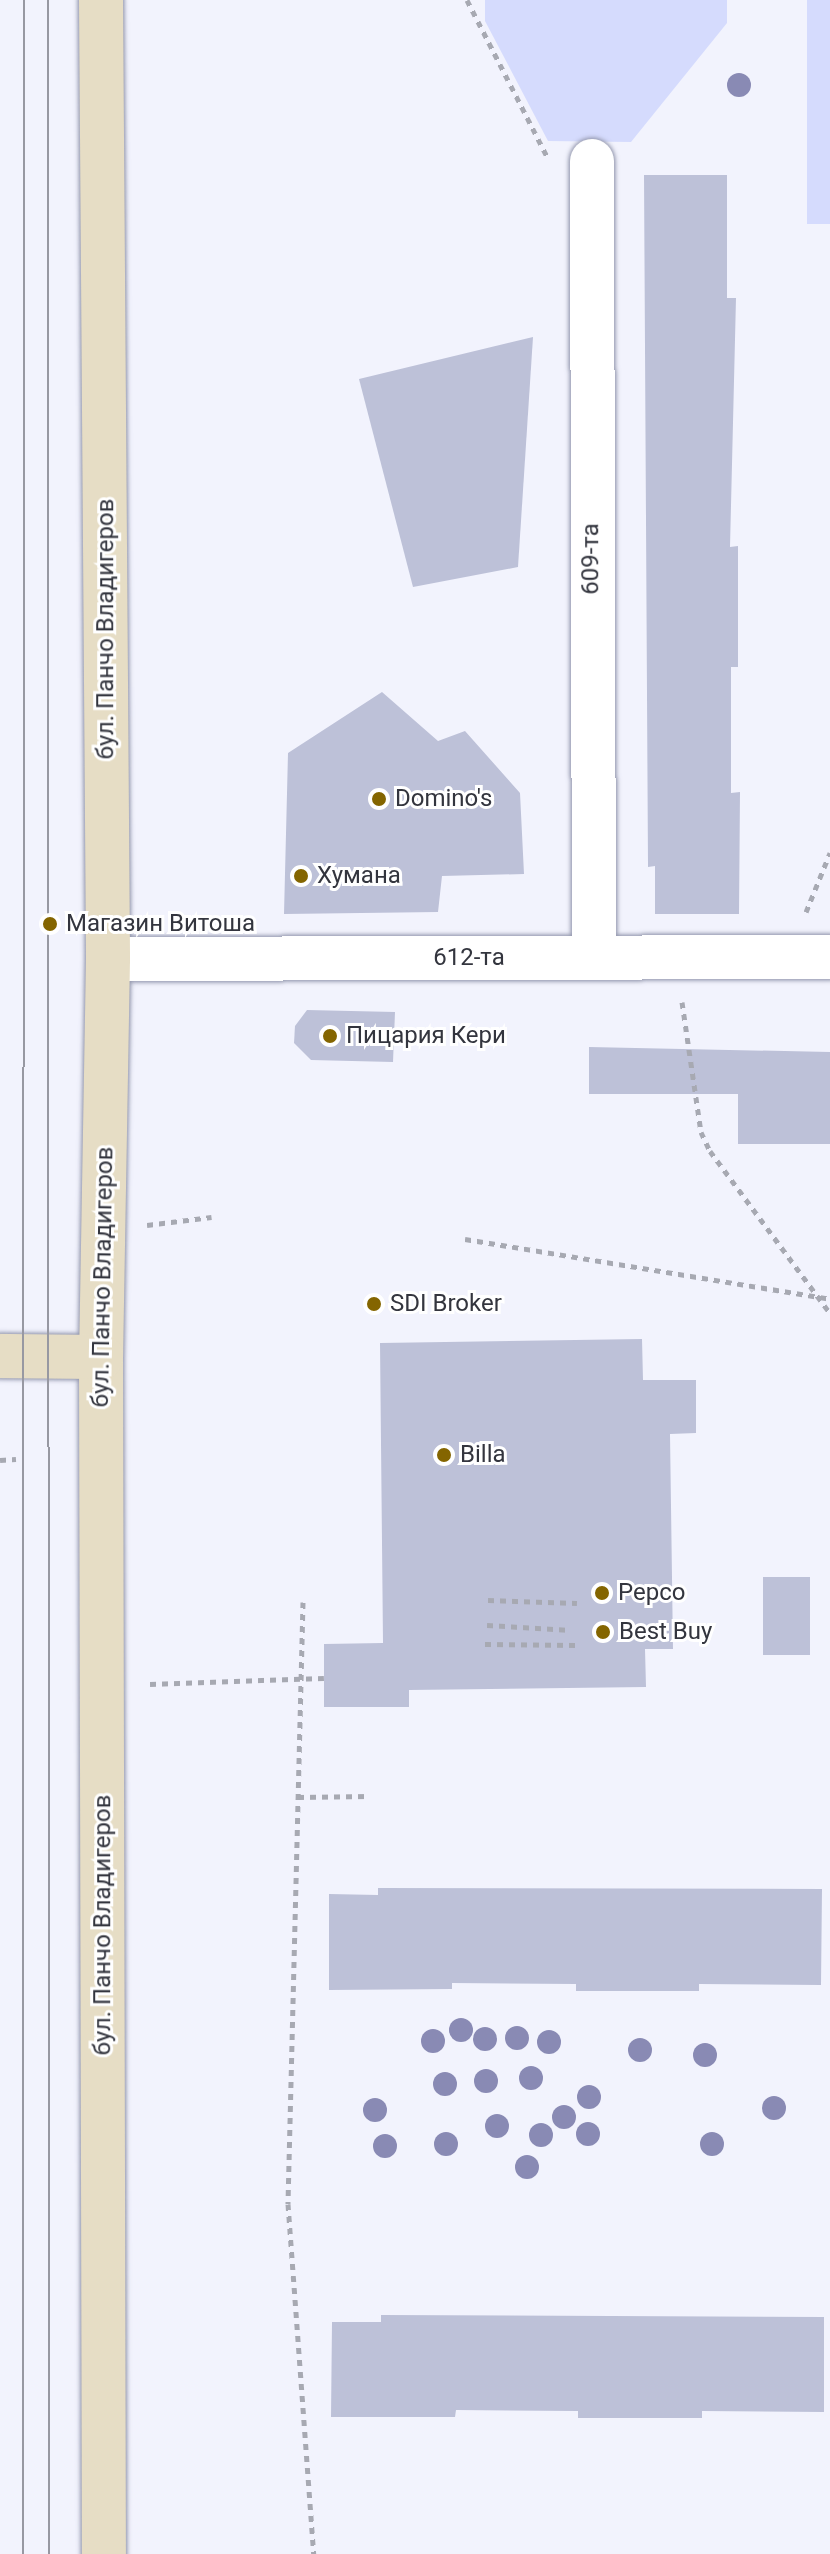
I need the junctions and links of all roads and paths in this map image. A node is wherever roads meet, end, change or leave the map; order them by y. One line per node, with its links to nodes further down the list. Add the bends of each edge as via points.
1 (101, 0): 9 (main road, бул. Панчо Владигеров)
2 (467, 0): 3 (path)
3 (571, 162): 6 (street, 609-та)
4 (830, 853): 8 (path)
5 (830, 957): 8 (street, 612-та)
6 (594, 958): 7 (street, 612-та); 9 (street, 612-та)
7 (675, 958): 8 (street, 612-та); 13 (path, via 701,1132 710,1151)
8 (787, 958)
9 (108, 959): 16 (main road, бул. Панчо Владигеров)
10 (212, 1217): 11 (path)
11 (150, 1225)
12 (465, 1239): 13 (path)
13 (826, 1299): 14 (path)
14 (830, 1313)
15 (0, 1356): 16 (main road)
16 (101, 1357): 31 (main road, бул. Панчо Владигеров)
17 (16, 1459): 18 (path)
18 (0, 1460)
19 (488, 1600): 21 (path)
20 (303, 1602): 26 (path)
21 (577, 1603)
22 (487, 1625): 23 (path)
23 (571, 1630)
24 (485, 1644): 25 (path)
25 (576, 1645)
26 (301, 1678): 27 (path); 28 (path); 30 (path)
27 (324, 1678)
28 (150, 1684)
29 (370, 1796): 30 (path)
30 (298, 1797): 32 (path, via 288,2204)
31 (104, 2554)
32 (314, 2554)

